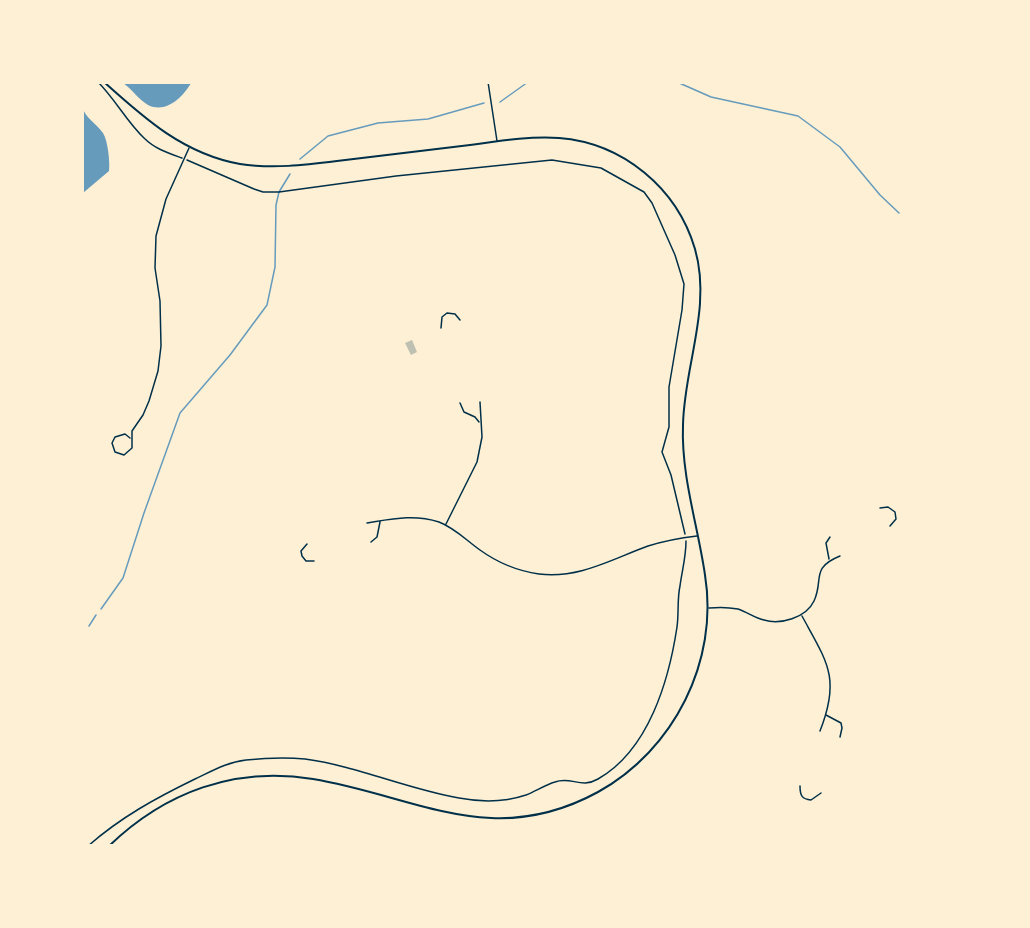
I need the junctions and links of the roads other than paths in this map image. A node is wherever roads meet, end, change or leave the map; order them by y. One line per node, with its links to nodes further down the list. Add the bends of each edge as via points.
1 (104, 82): 4 (street, via 145,120)
2 (488, 82): 3 (lane)
3 (497, 141): 4 (street, via 292,166 234,163); 22 (street, via 558,138 615,154 652,178 685,223 700,268 702,290 683,419 685,465)
4 (190, 147): 12 (lane, via 166,199 156,236 161,346 158,371 143,415)
5 (459, 320): 6 (lane, via 455,314 447,313)
6 (441, 328)
7 (480, 402): 9 (lane)
8 (460, 403): 10 (lane, via 464,412)
9 (480, 411): 10 (lane); 11 (lane)
10 (472, 415): 11 (lane)
11 (480, 423): 19 (lane, via 482,444 477,462)
12 (132, 432): 13 (lane); 14 (lane)
13 (124, 434): 14 (lane); 14 (lane, via 113,440 113,449 118,454 130,451)
14 (130, 438)
15 (880, 508): 20 (lane, via 888,507 895,512 896,519)
16 (381, 521): 17 (lane); 19 (lane, via 408,517); 21 (lane)
17 (373, 522): 18 (lane); 21 (lane)
18 (367, 524)
19 (446, 525): 22 (lane, via 507,566 554,575 595,568 654,545)
20 (890, 526)
21 (378, 528): 24 (lane, via 377,537)
22 (698, 536): 29 (street)
23 (830, 537): 27 (lane, via 826,543)
24 (371, 542)
25 (307, 544): 28 (lane, via 302,556 306,561)
26 (840, 556): 27 (lane)
27 (829, 560): 30 (lane, via 818,578 813,601)
28 (314, 561)
29 (708, 608): 30 (lane, via 732,608 769,622); 36 (street, via 703,652 672,724 635,766 581,801 528,816 477,818 315,779 254,776 180,795 141,818)
30 (801, 615): 31 (lane, via 829,669 831,693)
31 (826, 715): 32 (lane); 33 (lane, via 841,723)
32 (820, 731)
33 (840, 737)
34 (800, 786): 35 (lane, via 804,799 812,800)
35 (821, 793)
36 (109, 846)

